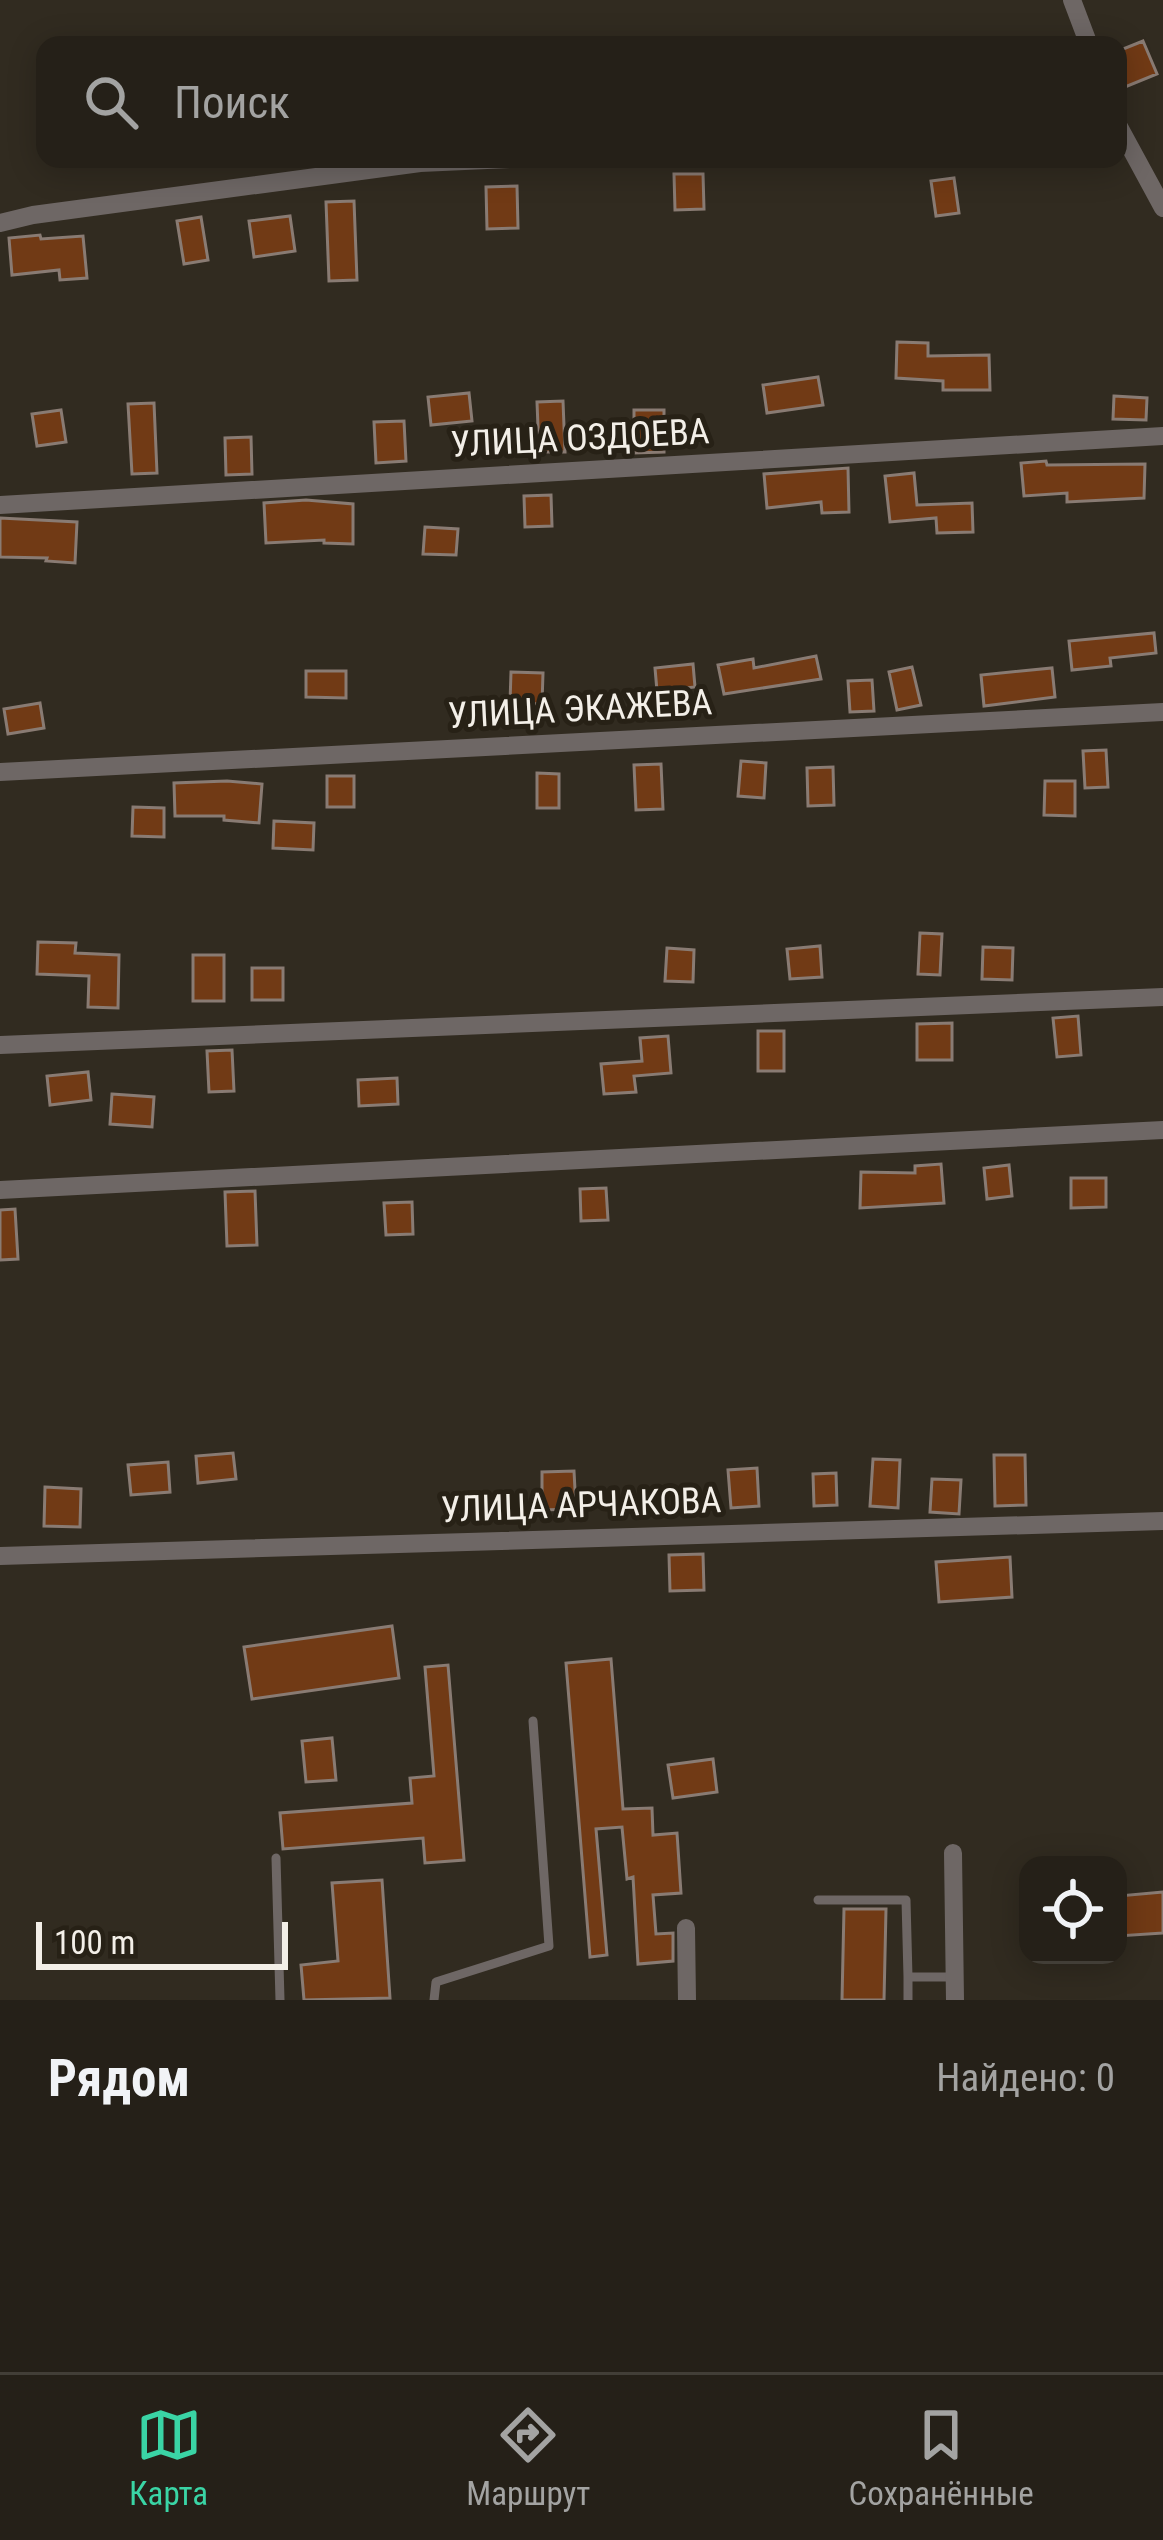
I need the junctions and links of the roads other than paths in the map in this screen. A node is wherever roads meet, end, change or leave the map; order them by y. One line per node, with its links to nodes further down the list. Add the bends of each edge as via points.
1 (1072, 0): 2 (street)
2 (1086, 36)
3 (1127, 144): 5 (street)
4 (383, 168): 6 (street)
5 (1162, 203)
6 (0, 223)
7 (1163, 436): 8 (street, УЛИЦА ОЗДОЕВА)
8 (0, 505)
9 (1163, 712): 10 (street, УЛИЦА ЭКАЖЕВА)
10 (0, 772)
11 (1163, 997): 12 (street)
12 (0, 1045)
13 (1163, 1130): 14 (street)
14 (0, 1190)
15 (1163, 1521): 16 (street, УЛИЦА АРЧАКОВА)
16 (0, 1556)
17 (533, 1721): 25 (lane, via 549,1946 436,1982)
18 (953, 1853): 23 (street)
19 (276, 1858): 24 (lane)
20 (818, 1900): 22 (lane, via 906,1900)
21 (686, 1928): 26 (street)
22 (908, 1977): 23 (lane); 27 (lane)
23 (955, 1977): 28 (street)
24 (280, 2000)
25 (434, 2000)
26 (687, 2000)
27 (908, 2000)
28 (955, 2000)

